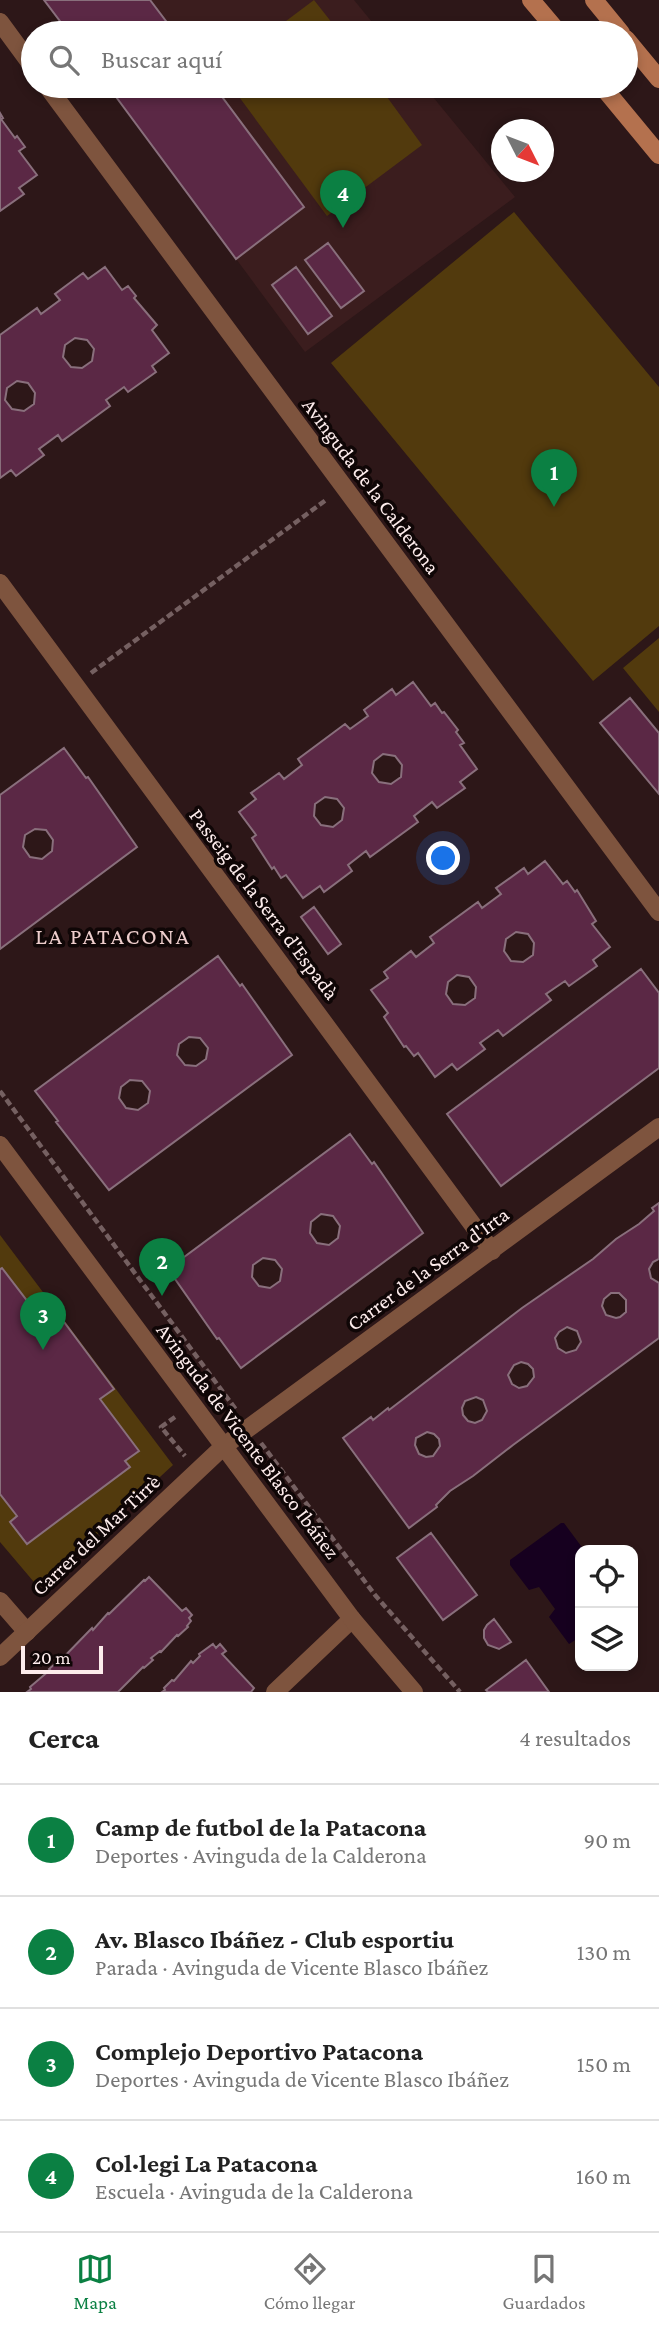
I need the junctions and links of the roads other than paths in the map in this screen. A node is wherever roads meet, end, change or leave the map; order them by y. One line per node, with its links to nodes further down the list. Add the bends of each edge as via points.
1 (531, 0): 3 (main road)
2 (594, 0): 4 (main road)
3 (549, 21)
4 (611, 21)
5 (0, 22): 6 (street)
6 (21, 51)
7 (638, 54): 8 (main road)
8 (659, 79)
9 (56, 98): 13 (street, Avinguda de la Calderona)
10 (612, 98): 11 (main road)
11 (659, 155)
12 (0, 583): 16 (street, Passeig de la Serra d'Espadà)
13 (659, 912)
14 (659, 1128): 16 (street, Carrer de la Serra d'Irta)
15 (0, 1145): 17 (street, Avinguda de Vicente Blasco Ibáñez)
16 (492, 1251): 17 (street, Carrer de la Serra d'Irta)
17 (224, 1446): 19 (street, Avinguda de Vicente Blasco Ibáñez); 20 (street, Carrer del Mar Tirrè)
18 (0, 1601): 20 (street)
19 (352, 1619): 22 (street); 23 (street, Avinguda de Vicente Blasco Ibáñez)
20 (27, 1632): 21 (street, Carrer del Mar Tirrè)
21 (0, 1657)
22 (275, 1692)
23 (414, 1692)

